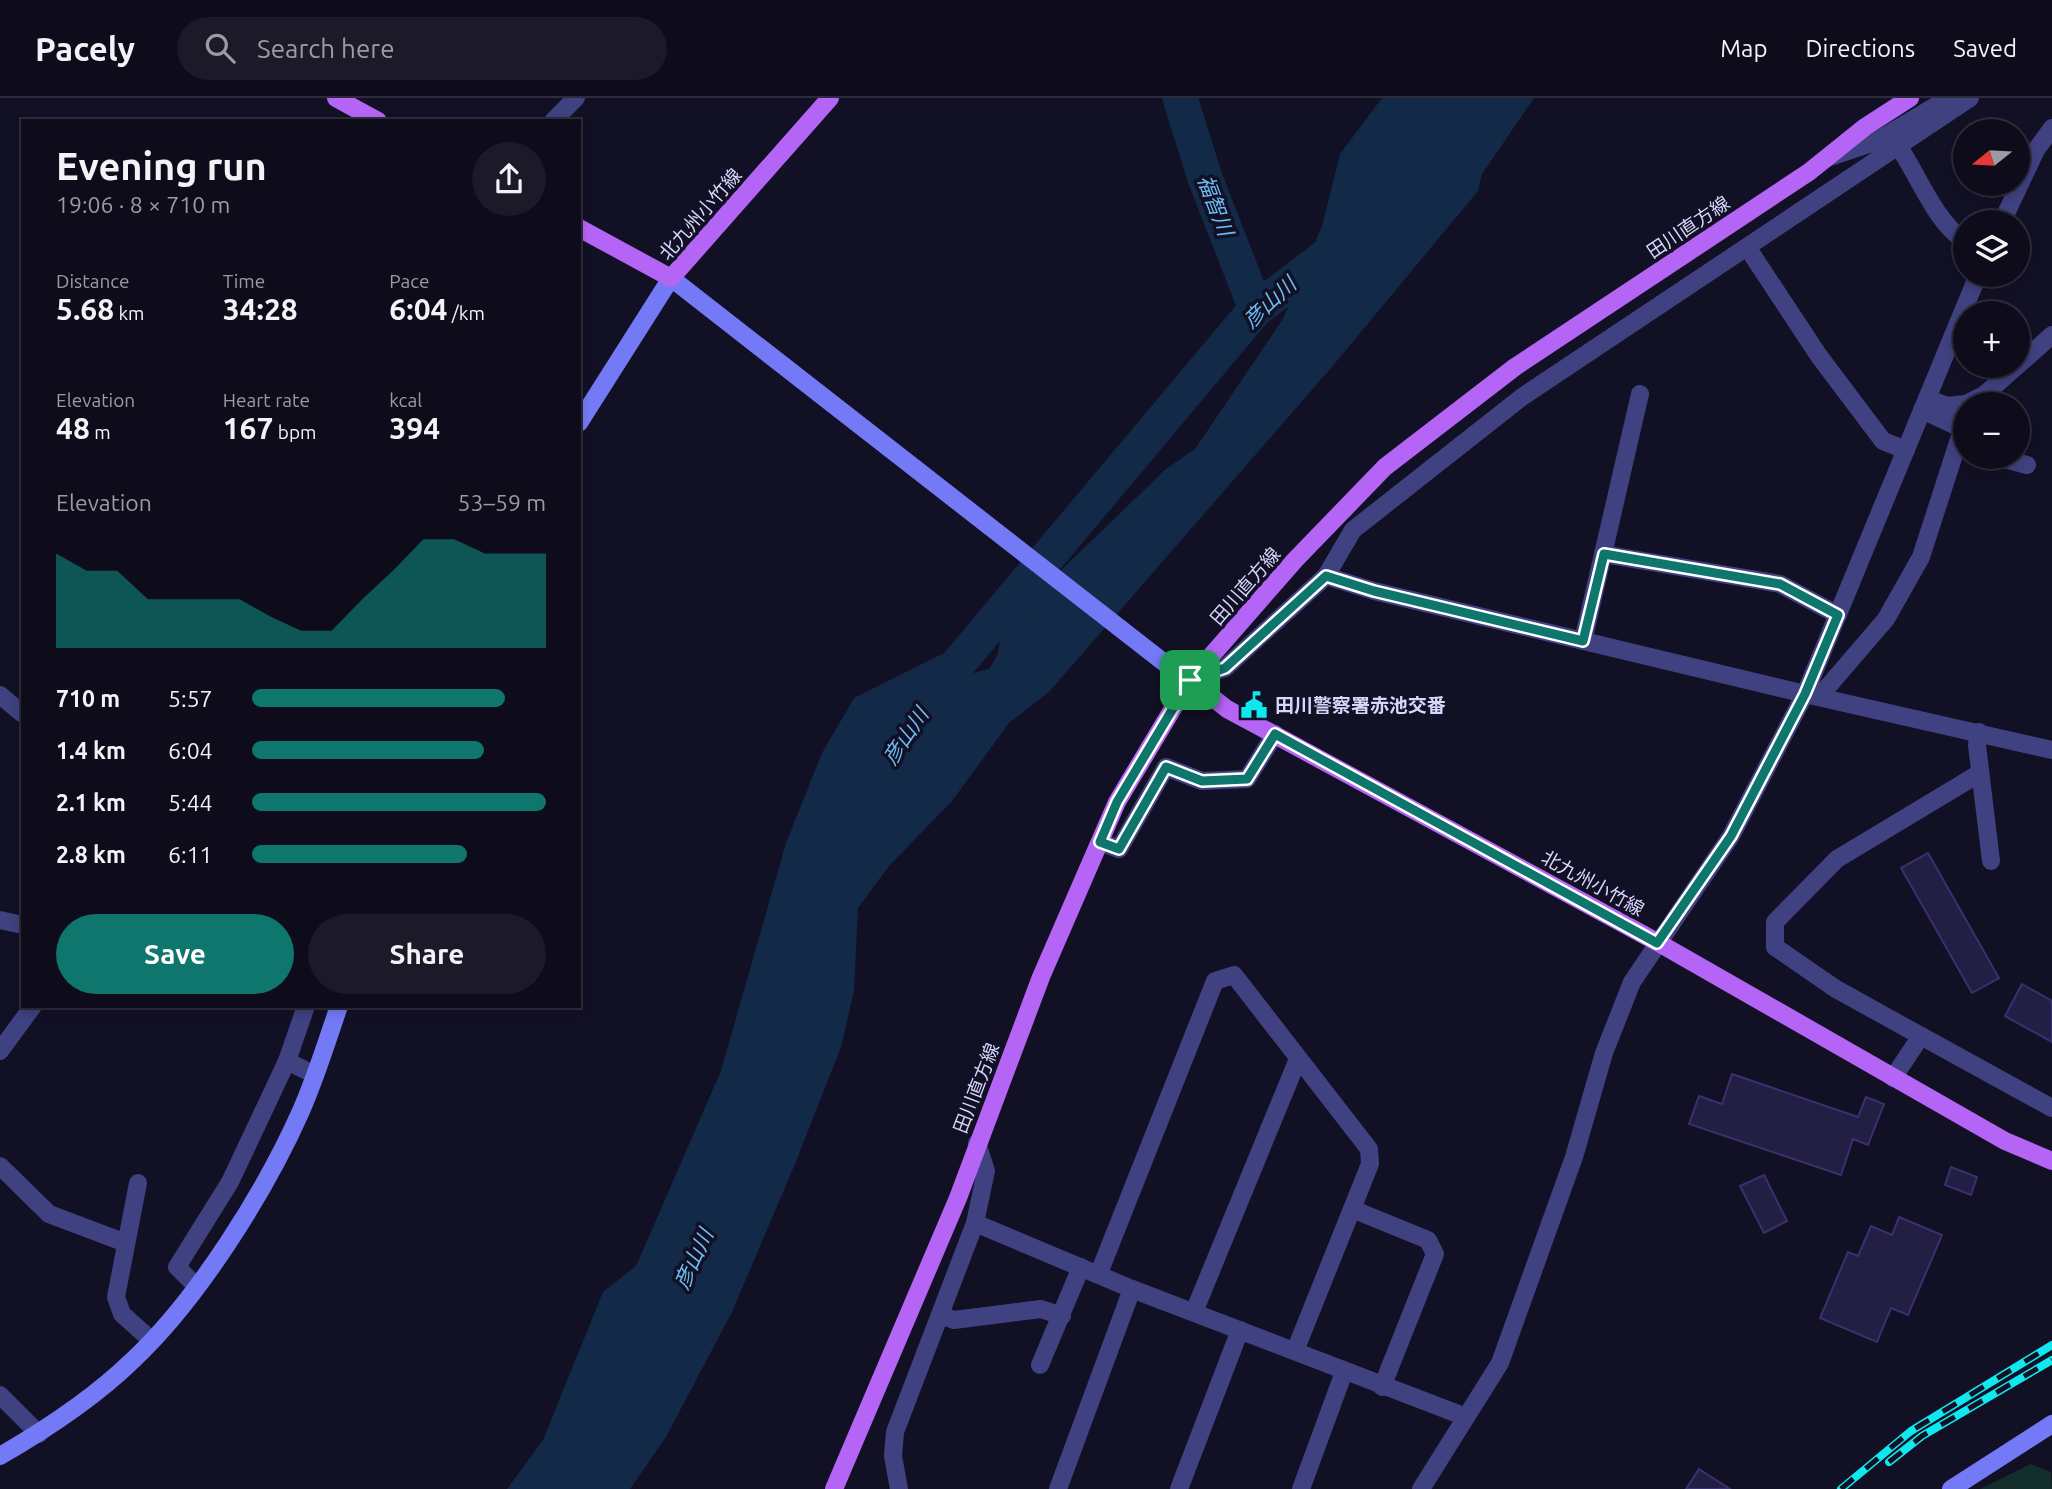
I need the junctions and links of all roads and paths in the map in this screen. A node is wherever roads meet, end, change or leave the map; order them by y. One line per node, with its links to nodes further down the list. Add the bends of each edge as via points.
1 (336, 98): 7 (main road)
2 (576, 98): 8 (street)
3 (830, 98): 16 (main road, 北九州小竹線)
4 (1910, 98): 11 (main road, 田川直方線)
5 (1949, 98): 11 (street, via 1875,142)
6 (1970, 98): 10 (street)
7 (374, 119)
8 (555, 119)
9 (2052, 128): 12 (street, via 2036,150)
10 (1899, 147): 14 (street, via 1941,221); 15 (street)
11 (1826, 159): 33 (main road, 田川直方線, via 1515,367 1385,467 1295,560)
12 (2008, 210)
13 (581, 229): 16 (main road, 北九州小竹線)
14 (1953, 231)
15 (1747, 247): 27 (street, via 1819,356 1883,440); 30 (street, via 1522,397 1353,530)
16 (671, 278): 25 (street); 33 (street)
17 (1973, 287): 23 (street)
18 (2052, 335): 19 (street)
19 (2030, 354)
20 (2003, 378): 21 (street)
21 (1987, 392)
22 (1640, 394): 29 (street)
23 (1925, 404): 24 (street); 26 (street); 27 (street)
24 (1953, 405)
25 (581, 420)
26 (1953, 422)
27 (1906, 450): 31 (street)
28 (1953, 462): 35 (street, via 1921,558 1886,619)
29 (1604, 554): 31 (street, via 1780,584); 32 (street)
30 (1326, 576): 32 (street); 33 (street, via 1225,668)
31 (1838, 615): 35 (street)
32 (1583, 641): 35 (street)
33 (1190, 680): 38 (main road, 北九州小竹線, via 1227,709); 41 (main road, 田川直方線, via 1117,802)
34 (0, 695): 36 (street)
35 (1812, 696): 37 (street); 45 (street, via 1731,836)
36 (21, 712)
37 (1979, 732): 39 (street); 40 (street)
38 (1275, 734): 41 (street, via 1247,779 1202,781 1166,767 1119,849); 45 (main road, 北九州小竹線)
39 (2052, 750)
40 (1980, 773): 42 (street); 49 (street, via 1837,859 1775,922 1774,947 1836,989)
41 (1100, 842): 56 (main road, 田川直方線, via 1041,977)
42 (1991, 861)
43 (0, 920): 44 (street)
44 (21, 925)
45 (1657, 943): 54 (main road, 北九州小竹線); 77 (street, via 1632,982 1604,1053 1574,1157 1500,1363)
46 (32, 1008): 50 (street)
47 (305, 1008): 52 (street)
48 (339, 1008): 53 (street)
49 (1920, 1036): 54 (street); 55 (street)
50 (0, 1051)
51 (1298, 1059): 60 (street, via 1369,1149 1370,1164); 64 (street, via 1234,975 1215,981); 67 (street)
52 (287, 1060): 53 (street); 65 (street, via 230,1181 177,1267)
53 (314, 1074): 65 (street, via 302,1110 256,1197)
54 (1893, 1078): 57 (main road, 北九州小竹線, via 2006,1142)
55 (2052, 1108)
56 (977, 1143): 61 (street, via 986,1171); 81 (main road, 田川直方線, via 953,1211)
57 (2052, 1161)
58 (0, 1166): 62 (street, via 49,1214)
59 (138, 1183): 62 (street)
60 (1352, 1209): 72 (street); 75 (street, via 1429,1240 1435,1254)
61 (975, 1223): 63 (street); 68 (street)
62 (126, 1243): 71 (street, via 116,1297 122,1314)
63 (1081, 1267): 64 (street); 69 (street)
64 (1099, 1273): 66 (street)
65 (195, 1285): 71 (street)
66 (1132, 1289): 67 (street); 83 (street)
67 (1195, 1312): 70 (street)
68 (940, 1315): 69 (street, via 954,1320 1041,1309); 82 (street, via 895,1432 893,1456)
69 (1062, 1317): 73 (street)
70 (1240, 1330): 72 (street); 84 (street)
71 (151, 1340): 79 (street, via 133,1360)
72 (1295, 1351): 74 (street)
73 (1040, 1365)
74 (1345, 1372): 75 (street); 85 (street)
75 (1382, 1387): 77 (street)
76 (0, 1395): 79 (street)
77 (1466, 1417): 86 (street)
78 (2052, 1424): 87 (street)
79 (39, 1434): 80 (street)
80 (0, 1456)
81 (834, 1489)
82 (900, 1489)
83 (1058, 1489)
84 (1179, 1489)
85 (1301, 1489)
86 (1421, 1489)
87 (1951, 1489)

